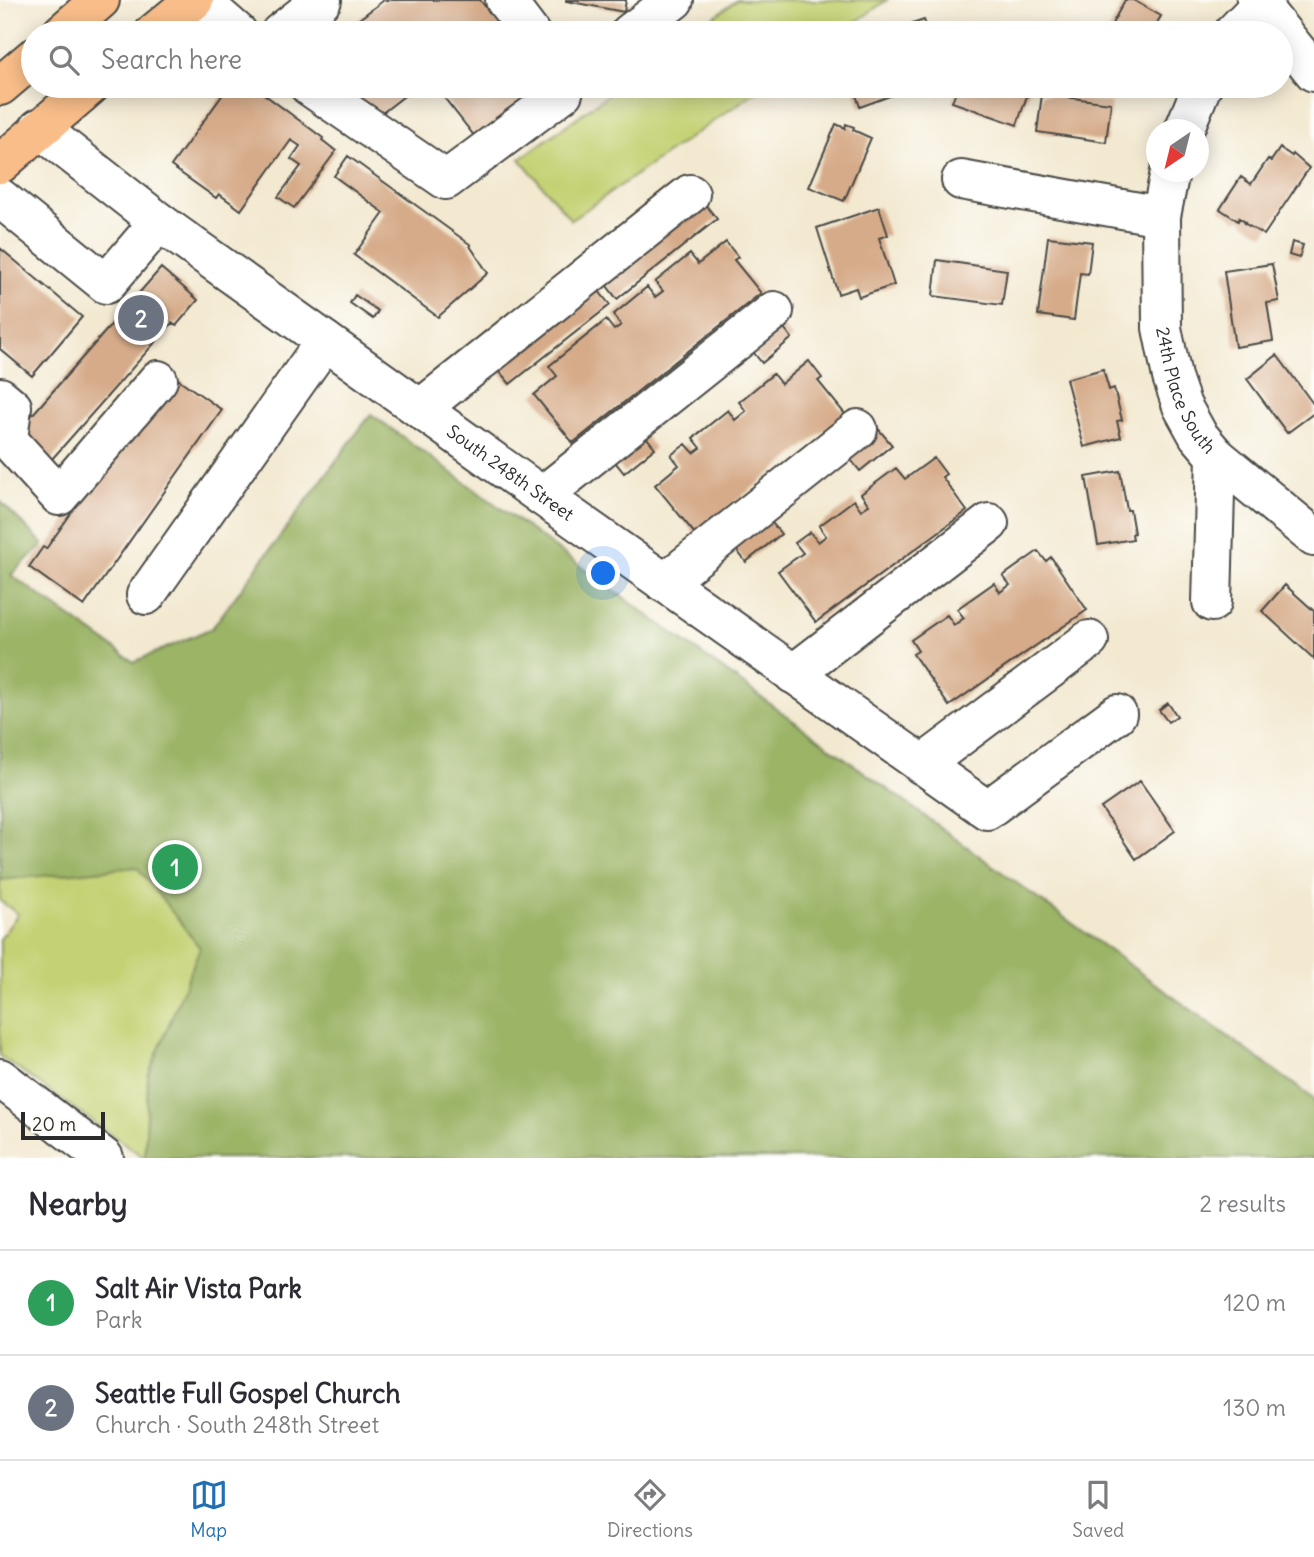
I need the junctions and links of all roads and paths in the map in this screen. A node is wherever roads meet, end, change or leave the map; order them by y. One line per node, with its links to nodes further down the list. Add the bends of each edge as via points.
1 (100, 0): 9 (main road)
2 (118, 0): 10 (main road)
3 (194, 0): 11 (main road)
4 (200, 0): 12 (street)
5 (322, 0): 13 (street)
6 (505, 0): 14 (street)
7 (674, 0): 15 (street)
8 (1260, 2): 16 (street); 17 (street)
9 (76, 21)
10 (102, 21)
11 (169, 21)
12 (224, 21)
13 (295, 21)
14 (521, 21)
15 (646, 21)
16 (1243, 21)
17 (1275, 21)
18 (1293, 45): 20 (street)
19 (21, 68): 21 (main road)
20 (1314, 72)
21 (0, 86)
22 (43, 98): 28 (main road)
23 (76, 98): 28 (main road)
24 (326, 98): 25 (street, via 446,180)
25 (556, 98)
26 (1197, 98): 27 (street)
27 (1188, 119)
28 (40, 128): 29 (main road); 35 (street, South 248th Street)
29 (0, 164)
30 (961, 180): 34 (street)
31 (1168, 182): 34 (street, 24th Place South)
32 (690, 194): 40 (street)
33 (0, 198): 35 (street, via 106,284)
34 (1161, 216): 42 (street, 24th Place South, via 1162,328 1172,377 1182,406)
35 (159, 222): 37 (street, South 248th Street)
36 (774, 311): 43 (street)
37 (325, 341): 40 (street, South 248th Street); 47 (street)
38 (158, 380): 39 (street, via 59,496 8,440 12,407)
39 (0, 397)
40 (420, 409): 43 (street, South 248th Street)
41 (858, 429): 46 (street)
42 (1216, 457): 45 (street); 48 (street, 24th Place South)
43 (542, 496): 46 (street, South 248th Street)
44 (989, 523): 50 (street)
45 (1314, 537)
46 (664, 583): 50 (street, South 248th Street)
47 (146, 594)
48 (1212, 602)
49 (1089, 640): 52 (street)
50 (793, 674): 52 (street, South 248th Street)
51 (1117, 714): 52 (street, South 248th Street, via 987,810)
52 (922, 765)
53 (0, 1078): 54 (street)
54 (104, 1158)

